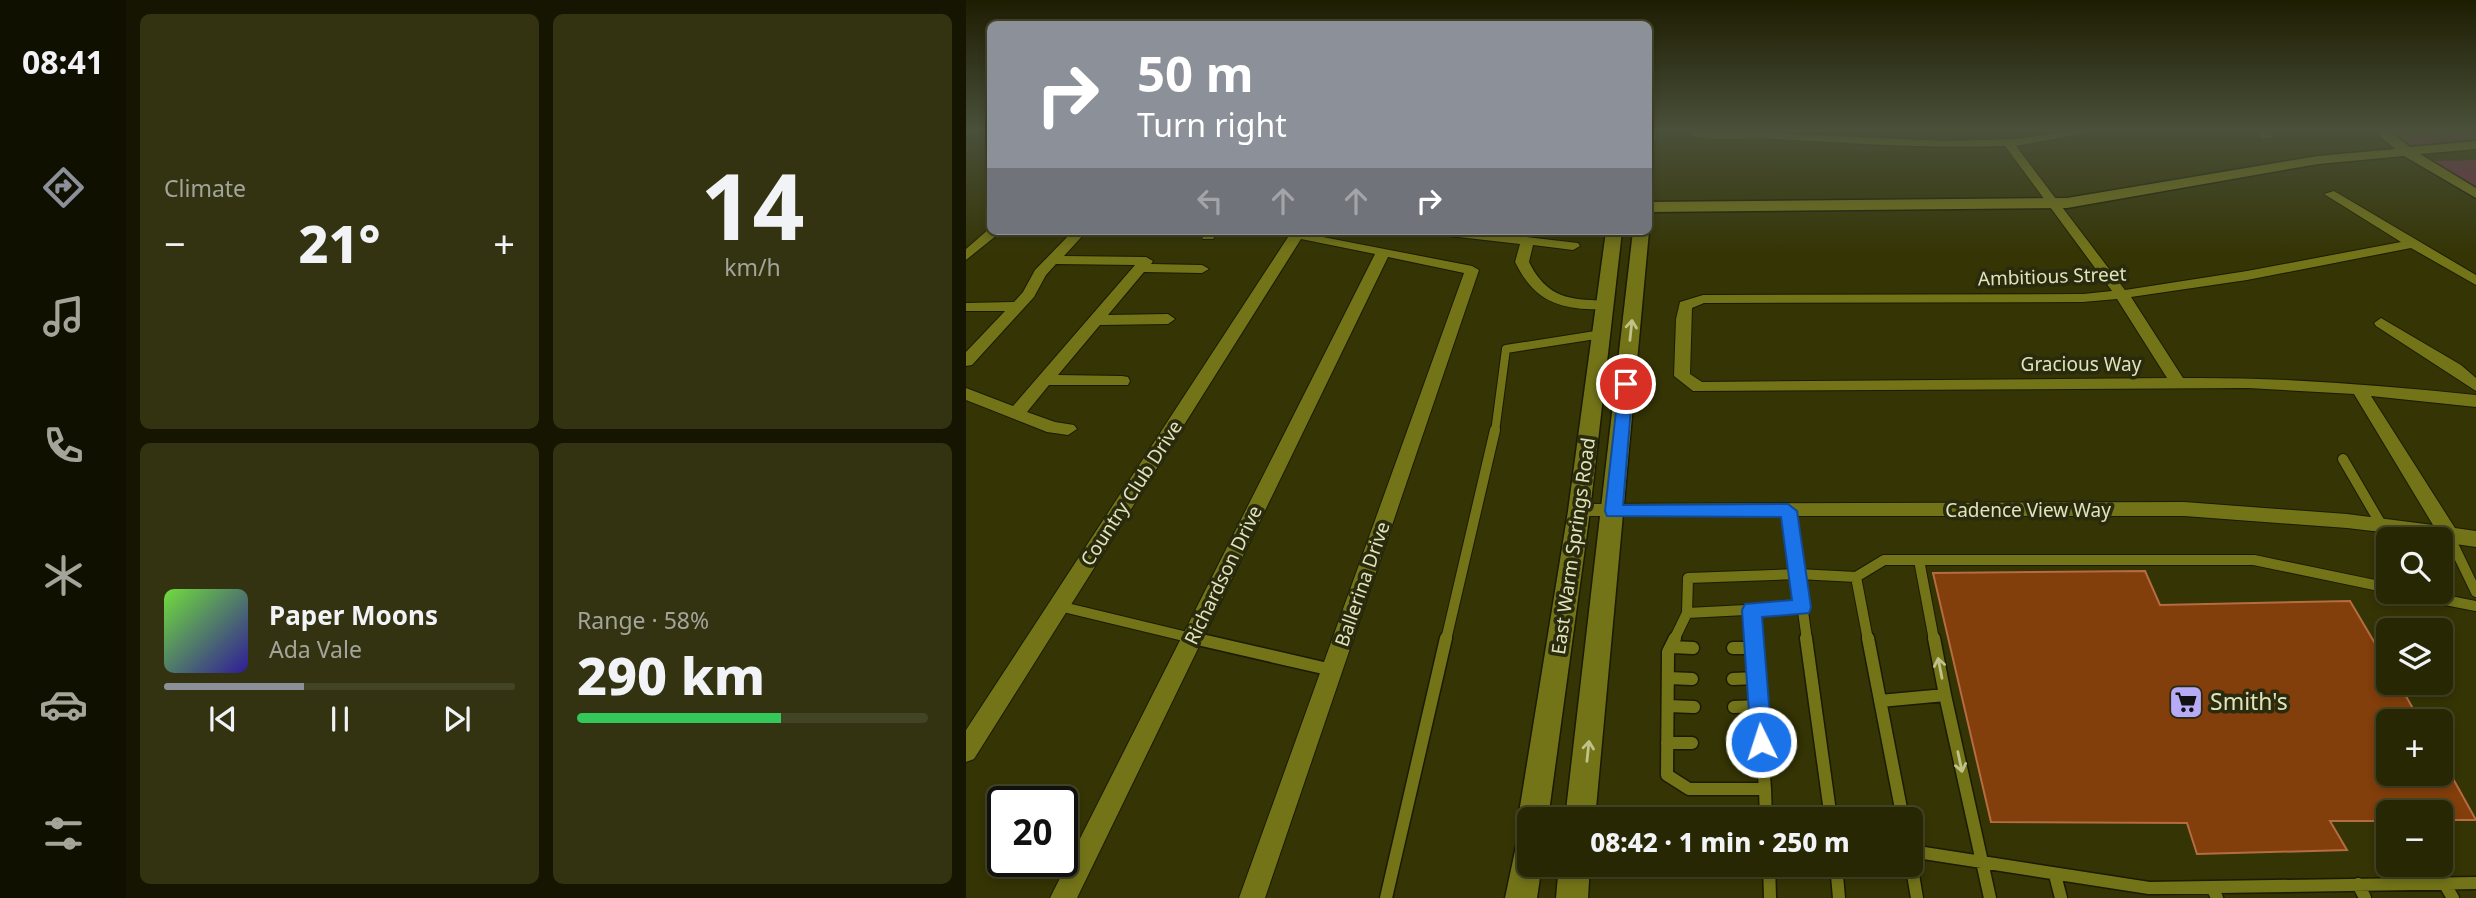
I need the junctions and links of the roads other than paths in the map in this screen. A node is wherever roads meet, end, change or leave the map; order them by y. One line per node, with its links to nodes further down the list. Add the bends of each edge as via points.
1 (2027, 171): 8 (street)
2 (2258, 171): 8 (main road)
3 (2349, 171): 8 (main road, via 2119,207)
4 (2437, 171): 6 (main road)
5 (2330, 194): 18 (street)
6 (2476, 194)
7 (1652, 207): 8 (main road)
8 (2054, 209): 9 (main road); 26 (street)
9 (1652, 216)
10 (990, 235): 21 (street)
11 (1076, 235): 22 (street)
12 (1296, 235): 61 (street, Country Club Drive)
13 (1302, 235): 20 (street, Country Club Drive)
14 (1475, 235): 17 (street)
15 (1614, 235): 27 (main road, East Warm Springs Road)
16 (1641, 235): 47 (main road, East Warm Springs Road, one-way to 16)
17 (1527, 241): 19 (street); 27 (street, via 1522,262 1545,296 1560,303)
18 (2409, 244): 25 (street); 26 (street, Ambitious Street)
19 (1573, 246)
20 (1383, 252): 66 (street, Richardson Drive); 71 (street, Ballerina Drive, via 1472,270)
21 (967, 255)
22 (1052, 260): 23 (street, via 1146,261); 28 (street)
23 (1142, 268): 24 (street); 31 (street)
24 (1202, 269)
25 (2476, 281)
26 (2122, 295): 37 (street, Ambitious Street, via 1692,301 1683,312 1682,376); 38 (street)
27 (1605, 305): 33 (main road, East Warm Springs Road)
28 (1018, 306): 29 (street); 34 (street)
29 (966, 307)
30 (1168, 319): 31 (street)
31 (1098, 320): 35 (street)
32 (2381, 323): 39 (street)
33 (1602, 334): 46 (main road, East Warm Springs Road); 109 (lane, via 1506,349 1492,454)
34 (966, 361)
35 (1046, 380): 36 (street); 43 (street)
36 (1122, 381)
37 (1687, 381): 38 (street, Gracious Way, via 1699,387)
38 (2179, 385): 40 (street, Gracious Way)
39 (2476, 386)
40 (2359, 389): 42 (street, Gracious Way); 51 (street)
41 (966, 394): 43 (street)
42 (2476, 401)
43 (1016, 414): 44 (street)
44 (1068, 429)
45 (2343, 459): 49 (lane)
46 (1579, 511): 47 (street, Cadence View Way); 88 (main road, East Warm Springs Road)
47 (1614, 511): 48 (street, Cadence View Way); 89 (main road, East Warm Springs Road, one-way to 47)
48 (1788, 511): 49 (street, Cadence View Way, via 2183,509); 56 (lane)
49 (2382, 526): 50 (street, Cadence View Way)
50 (2390, 527)
51 (2444, 527)
52 (2453, 535): 53 (street, Cadence View Way)
53 (2476, 539)
54 (2453, 544): 59 (lane)
55 (1919, 560): 57 (lane, via 1884,560); 58 (lane, via 2254,560); 76 (lane, one-way to 55)
56 (1798, 574): 57 (lane); 63 (lane); 65 (lane, via 1688,578)
57 (1857, 577): 77 (lane)
58 (2376, 585)
59 (2476, 592)
60 (2453, 601): 62 (lane)
61 (1059, 606): 66 (lane); 86 (street, Country Club Drive)
62 (2476, 606)
63 (1802, 607): 64 (lane); 91 (lane)
64 (1752, 610): 65 (lane); 70 (lane)
65 (1687, 613): 67 (lane)
66 (1192, 636): 71 (lane); 107 (street, Richardson Drive)
67 (1671, 647): 68 (lane); 72 (lane)
68 (1693, 648)
69 (1732, 648): 70 (lane)
70 (1755, 648): 73 (lane)
71 (1332, 670): 108 (street, Ballerina Drive)
72 (1668, 678): 74 (lane); 78 (lane)
73 (1757, 678): 75 (lane); 79 (lane)
74 (1692, 679)
75 (1733, 679)
76 (1945, 695): 77 (lane); 94 (lane, one-way to 94)
77 (1880, 701): 92 (lane)
78 (1668, 706): 80 (lane); 83 (lane)
79 (1759, 706): 81 (lane); 82 (lane)
80 (1694, 707)
81 (1734, 707)
82 (1761, 742): 85 (lane); 87 (lane)
83 (1667, 743): 84 (lane); 87 (lane, via 1667,775 1689,789)
84 (1692, 743)
85 (1735, 744)
86 (966, 751)
87 (1765, 789): 90 (lane)
88 (1535, 807)
89 (1581, 807)
90 (1766, 807)
91 (1829, 807)
92 (1901, 807)
93 (1923, 853): 94 (lane)
94 (1982, 864): 95 (lane); 115 (lane)
95 (2055, 875): 104 (lane); 116 (lane)
96 (1524, 877): 110 (main road)
97 (1574, 877): 111 (main road)
98 (1769, 877): 112 (lane)
99 (1837, 877): 113 (lane)
100 (1913, 877): 114 (lane)
101 (2444, 883): 102 (lane); 103 (lane); 118 (lane)
102 (2476, 883)
103 (2358, 884): 105 (lane); 117 (lane)
104 (2129, 892): 106 (lane, via 2149,888)
105 (2292, 892): 106 (lane)
106 (2214, 893)
107 (1063, 898)
108 (1252, 898)
109 (1386, 898)
110 (1521, 898)
111 (1572, 898)
112 (1770, 898)
113 (1839, 898)
114 (1917, 898)
115 (1990, 898)
116 (2061, 898)
117 (2365, 898)
118 (2452, 898)

